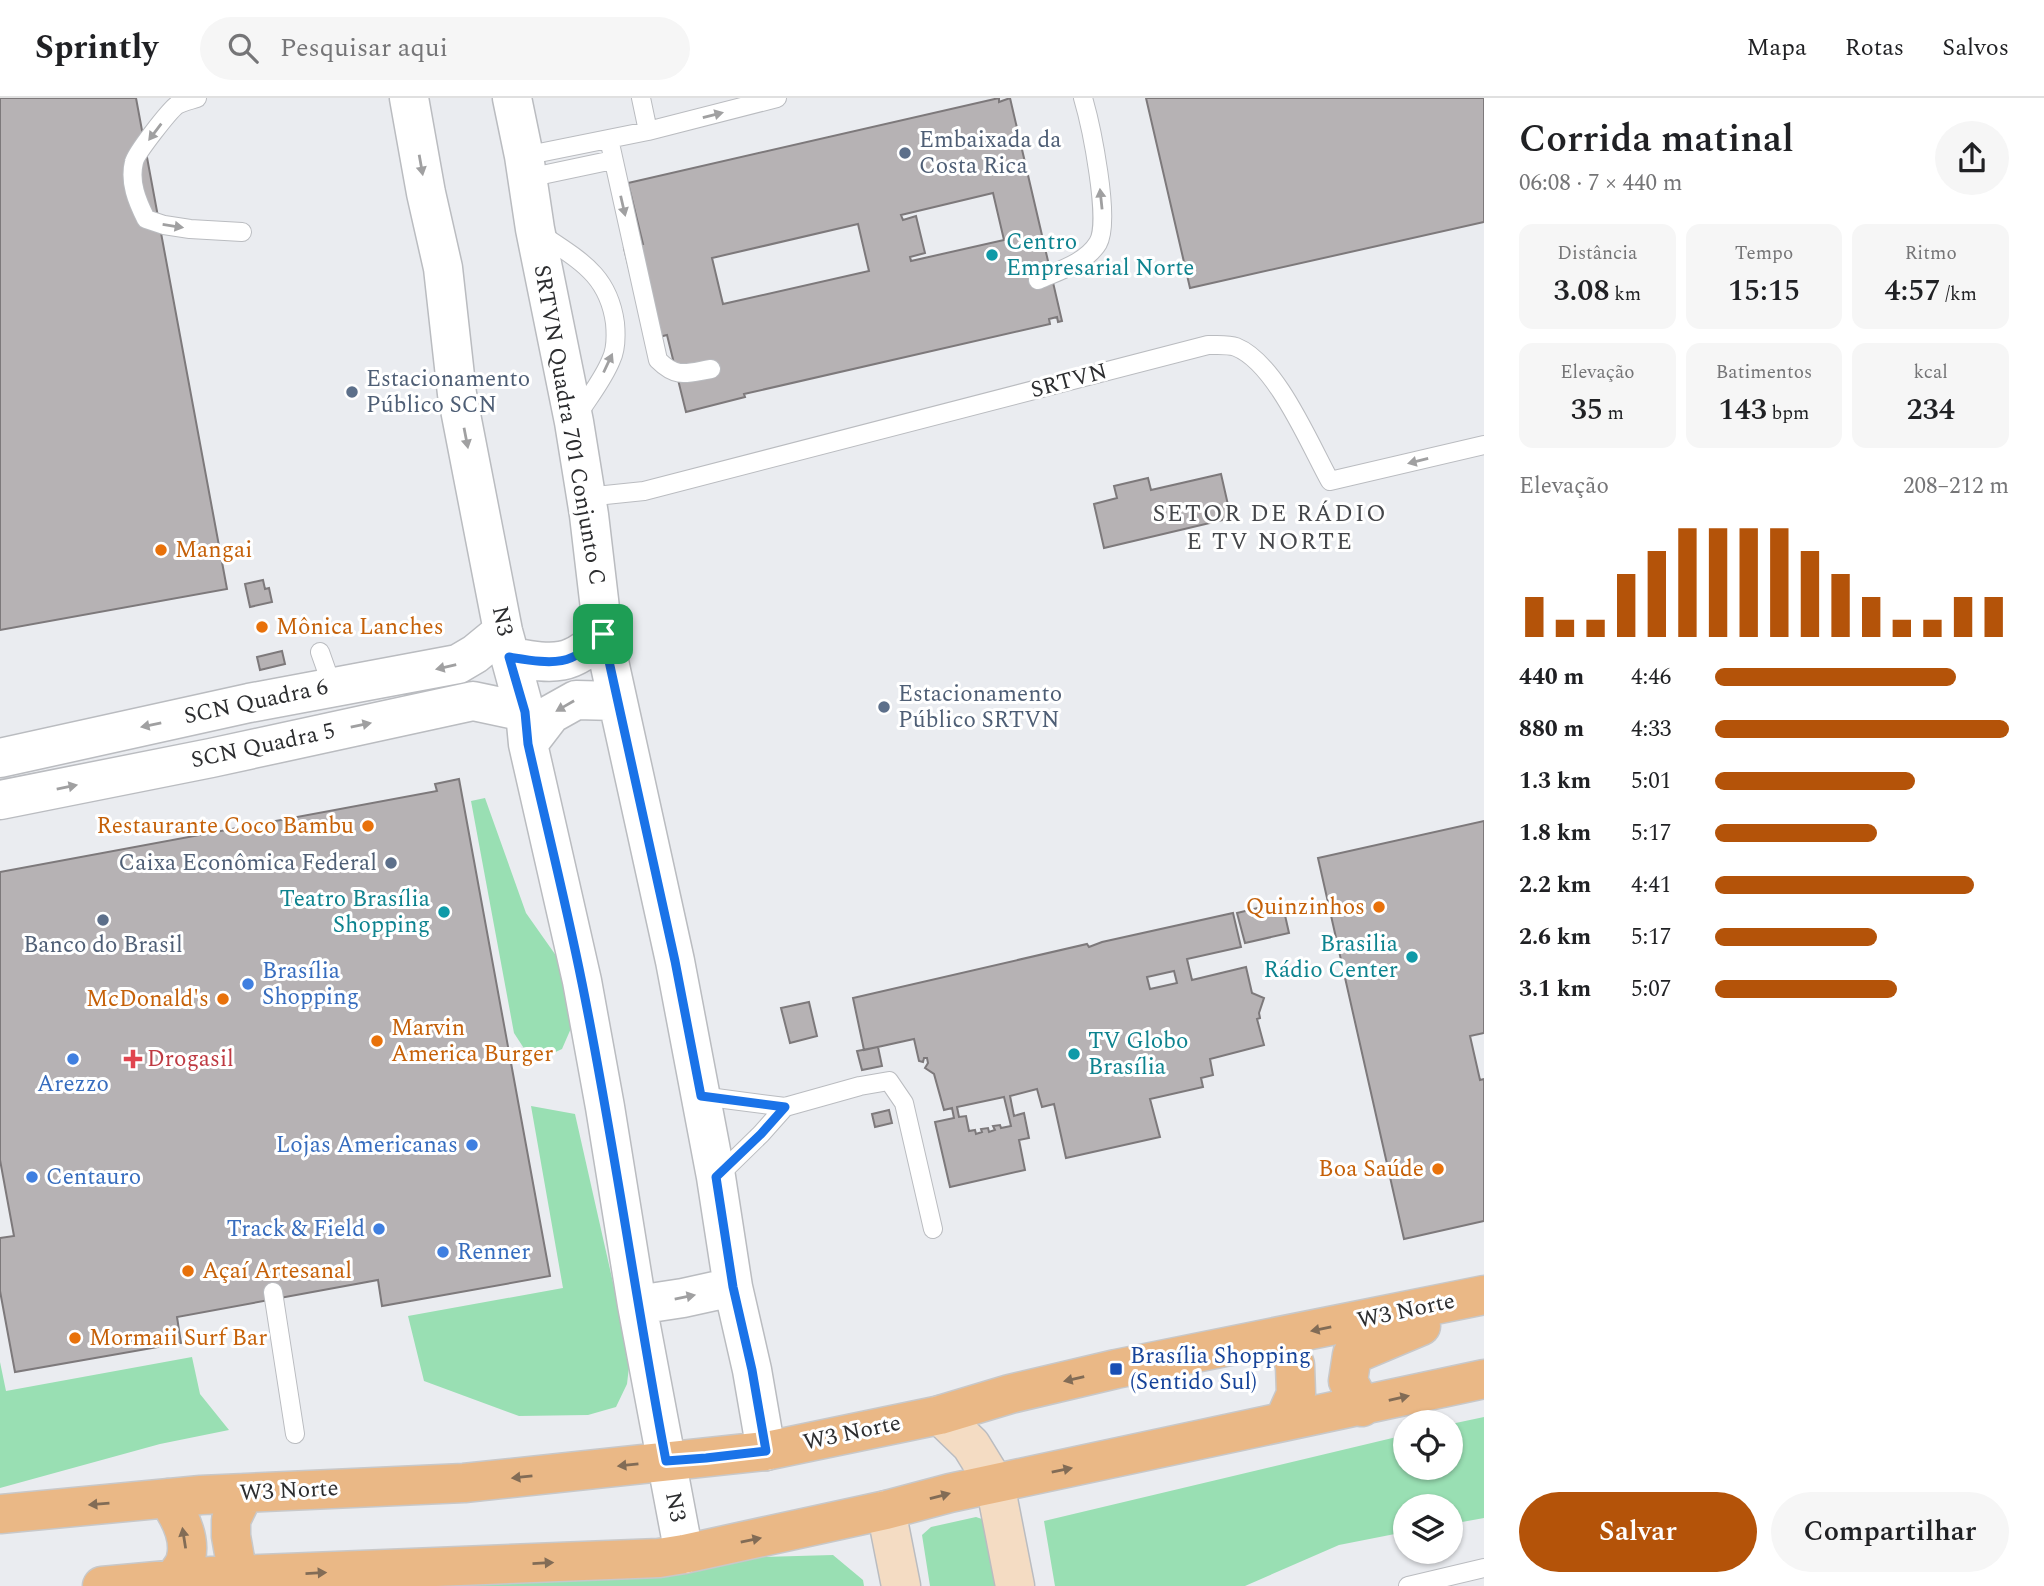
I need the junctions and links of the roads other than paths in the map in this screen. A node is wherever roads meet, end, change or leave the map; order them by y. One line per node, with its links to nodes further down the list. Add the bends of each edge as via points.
1 (197, 98): 12 (lane, one-way to 12, via 177,106 134,159 132,181 137,201 146,219 164,225)
2 (409, 98): 19 (street, N3, one-way to 19, via 443,268 457,394)
3 (512, 98): 10 (street, SRTVN Quadra 701 Conjunto C)
4 (641, 98): 7 (lane)
5 (777, 98): 7 (lane, one-way to 5)
6 (1083, 98): 13 (lane, one-way to 6, via 1081,261 1102,233 1102,203)
7 (648, 131): 8 (lane)
8 (609, 139): 9 (lane); 10 (lane)
9 (613, 160): 10 (lane, via 542,175); 14 (lane, one-way to 14, via 658,360 679,374)
10 (525, 166): 11 (street, SRTVN Quadra 701 Conjunto C)
11 (535, 229): 15 (street, SRTVN Quadra 701 Conjunto C); 15 (lane, one-way to 11, via 612,358 613,309 596,275)
12 (242, 232)
13 (1038, 280)
14 (711, 369)
15 (574, 422): 17 (street, SRTVN Quadra 701 Conjunto C)
16 (1484, 445): 17 (lane, SRTVN, one-way to 17, via 1330,481 1276,382 1255,358 1234,346 1209,345 644,491)
17 (586, 497): 18 (street, SRTVN Quadra 701 Conjunto C)
18 (603, 634): 19 (street, via 589,649 565,661 544,663); 20 (street, SRTVN Quadra 701 Conjunto C)
19 (506, 644): 21 (street, N3); 22 (street, SCN Quadra 6, one-way to 22, via 458,664 326,669 249,703)
20 (617, 701): 21 (street, one-way to 21, via 576,700); 24 (street, SRTVN Quadra 701 Conjunto C)
21 (526, 728): 23 (street, SCN Quadra 5, one-way to 21, via 473,701); 31 (street, N3, via 582,981)
22 (0, 758)
23 (0, 800)
24 (701, 1096): 25 (lane); 26 (street, SRTVN Quadra 701 Conjunto C)
25 (785, 1107): 26 (lane); 27 (lane, via 889,1081 904,1103)
26 (716, 1177): 28 (street, SRTVN Quadra 701 Conjunto C)
27 (933, 1229)
28 (733, 1287): 31 (street, one-way to 28); 38 (street, SRTVN Quadra 701 Conjunto C)
29 (273, 1292): 37 (lane)
30 (1484, 1297): 32 (main road, W3 Norte, one-way to 32); 34 (main road, via 1352,1355 1348,1381)
31 (637, 1305): 39 (street, N3)
32 (1284, 1336): 35 (main road, W3 Norte, one-way to 35, via 1116,1369); 36 (main road, via 1294,1365 1296,1394)
33 (1484, 1379): 34 (main road, one-way to 33)
34 (1362, 1407): 36 (main road)
35 (940, 1415): 38 (main road, W3 Norte); 40 (main road, via 971,1445)
36 (1284, 1420): 40 (main road, one-way to 36)
37 (295, 1434)
38 (766, 1451): 39 (main road, W3 Norte)
39 (666, 1461): 41 (main road, W3 Norte, one-way to 41, via 464,1483); 45 (street, N3)
40 (995, 1484): 43 (main road, one-way to 40); 51 (main road)
41 (244, 1493): 42 (main road, W3 Norte); 47 (main road, via 231,1520)
42 (167, 1498): 44 (main road, W3 Norte, one-way to 44); 48 (main road, one-way to 42, via 186,1559 186,1535)
43 (886, 1510): 45 (main road, one-way to 43); 50 (main road)
44 (0, 1514)
45 (684, 1555): 47 (main road, one-way to 45)
46 (1484, 1568): 52 (lane)
47 (238, 1576): 48 (main road)
48 (174, 1579): 49 (main road)
49 (102, 1586)
50 (901, 1586)
51 (1015, 1586)
52 (1409, 1586)

